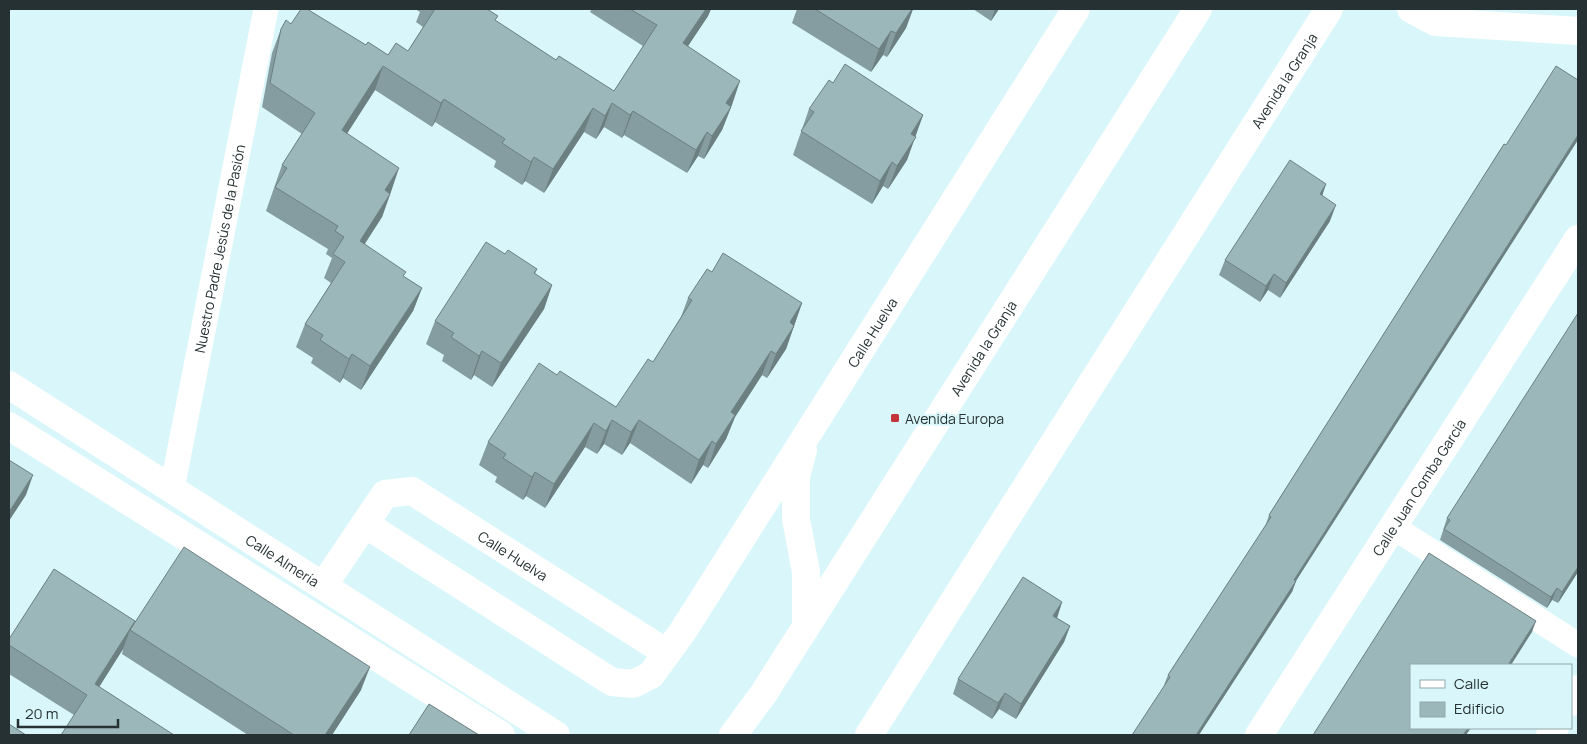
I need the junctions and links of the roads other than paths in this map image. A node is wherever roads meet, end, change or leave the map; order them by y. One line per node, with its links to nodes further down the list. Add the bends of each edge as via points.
1 (266, 9): 11 (street, Nuestro Padre Jesús de la Pasión)
2 (1076, 9): 10 (street, Calle Huelva)
3 (1198, 9): 15 (street, Avenida la Granja)
4 (1329, 9): 23 (street, Avenida la Granja)
5 (1411, 9): 6 (street, via 1435,22)
6 (1578, 31)
7 (1578, 239): 13 (street, Calle Juan Comba García)
8 (9, 385): 11 (street, Calle Almería)
9 (9, 426): 20 (street)
10 (808, 432): 15 (street, via 796,476 796,519 806,572); 17 (street, Calle Huelva)
11 (172, 489): 14 (street, Calle Almería)
12 (364, 524): 14 (street, Calle Huelva); 17 (street, Calle Huelva, via 612,682 633,684 651,675); 17 (street, Calle Huelva, via 385,494 412,490)
13 (1393, 527): 16 (street); 24 (street, Calle Juan Comba García)
14 (323, 586): 21 (street, Calle Almería)
15 (806, 627): 22 (street, Avenida la Granja, via 764,693)
16 (1578, 644)
17 (667, 653)
18 (1578, 689): 19 (street)
19 (1572, 700)
20 (501, 735)
21 (556, 735)
22 (732, 735)
23 (869, 735)
24 (1259, 735)

